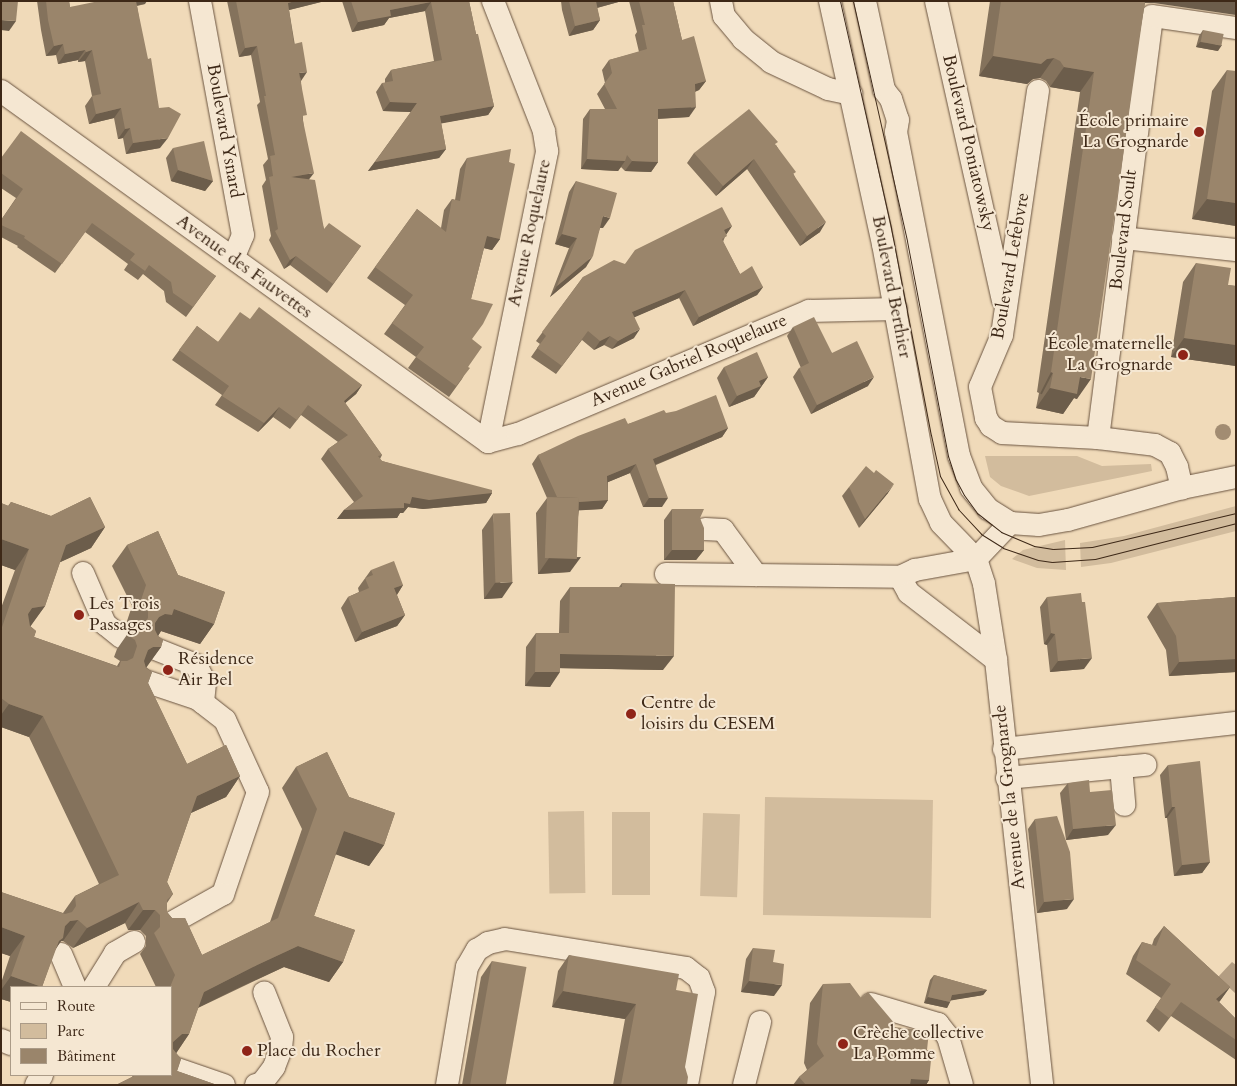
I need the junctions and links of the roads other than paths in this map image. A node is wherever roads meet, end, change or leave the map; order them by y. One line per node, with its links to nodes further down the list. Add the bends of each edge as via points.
1 (200, 1): 13 (street, Boulevard Ysnard, via 243,235)
2 (493, 1): 17 (street, Avenue Roquelaure, via 544,131 547,151)
3 (721, 1): 10 (street, via 724,16 743,39 771,62 828,89)
4 (830, 1): 10 (street, Boulevard Berthier)
5 (865, 1): 20 (street, Boulevard Berthier, via 884,90 891,99 898,120 896,132 959,456 971,488 988,509)
6 (936, 1): 15 (street, Boulevard Poniatowsky)
7 (1236, 28): 11 (street, Boulevard Soult, via 1152,16)
8 (1, 91): 13 (street, Avenue des Fauvettes)
9 (1038, 91): 15 (street, Boulevard Lefebvre)
10 (851, 94): 14 (street, Boulevard Berthier)
11 (1123, 238): 12 (street); 16 (street, Boulevard Soult)
12 (1236, 250)
13 (233, 258): 17 (street, Avenue des Fauvettes)
14 (896, 309): 17 (street, Avenue Gabriel Roquelaure, via 809,311 518,434); 22 (street, Boulevard Berthier, via 930,499 941,523)
15 (1006, 314): 16 (street, Boulevard Lefebvre, via 1002,335 980,387 986,418 991,426 1002,433)
16 (1098, 438): 19 (street, Boulevard Lefebvre, via 1155,445 1170,453)
17 (488, 442)
18 (1236, 478): 19 (street)
19 (1182, 488): 20 (street, via 1068,520 1039,525)
20 (1010, 523): 22 (street)
21 (705, 529): 25 (street, via 723,530)
22 (976, 559): 26 (street, via 915,570); 29 (street, Avenue de la Grognarde, via 984,584)
23 (83, 573): 27 (street, via 105,624)
24 (666, 574): 25 (street)
25 (756, 575): 26 (street)
26 (900, 577): 29 (street, via 909,593)
27 (121, 637)
28 (153, 648): 31 (street, via 196,665 205,683)
29 (996, 660): 33 (street, Avenue de la Grognarde)
30 (142, 680): 31 (street)
31 (203, 703): 38 (street, via 225,720 258,792 223,894)
32 (1236, 723): 33 (street)
33 (1004, 749): 36 (street, Avenue de la Grognarde)
34 (1145, 765): 35 (street)
35 (1121, 767): 36 (street); 37 (street)
36 (1007, 778): 53 (street, Avenue de la Grognarde)
37 (1124, 805)
38 (164, 927)
39 (134, 942): 42 (street, via 115,953)
40 (61, 954): 41 (street)
41 (75, 986)
42 (95, 986)
43 (264, 992): 48 (street, via 282,1037 274,1067 262,1083)
44 (871, 1004): 52 (street, via 938,1024 948,1037)
45 (760, 1022): 51 (street)
46 (172, 1067): 47 (street)
47 (224, 1085)
48 (256, 1085)
49 (448, 1085): 50 (street, via 467,967 477,950 505,939 686,968 700,978 704,992)
50 (687, 1085)
51 (744, 1085)
52 (962, 1085)
53 (1042, 1085)

